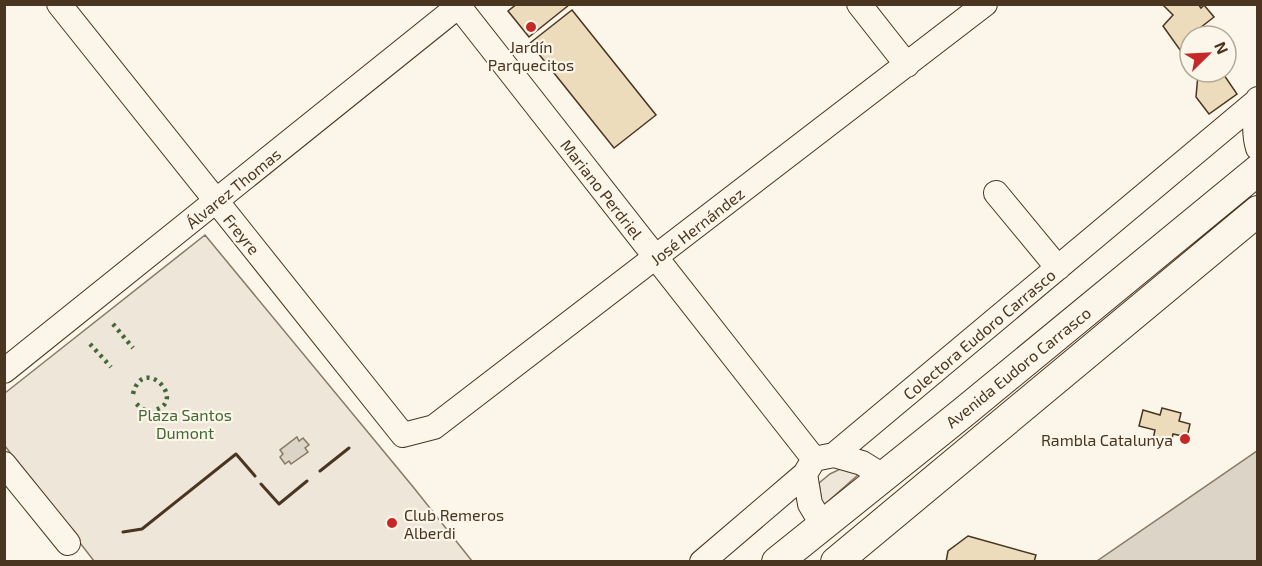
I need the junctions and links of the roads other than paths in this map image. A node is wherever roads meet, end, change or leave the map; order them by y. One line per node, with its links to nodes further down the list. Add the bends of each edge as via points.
1 (59, 4): 10 (street, Freyre)
2 (859, 4): 5 (street)
3 (985, 4): 5 (street, José Hernández)
4 (459, 5): 10 (street, Álvarez Thomas); 12 (street, Mariano Perdriel)
5 (907, 64): 12 (street, José Hernández)
6 (1257, 100): 7 (street); 13 (street, Colectora Eudoro Carrasco)
7 (1257, 148)
8 (1257, 170): 18 (main road, Avenida Eudoro Carrasco)
9 (996, 193): 13 (street)
10 (216, 201): 14 (street, Álvarez Thomas); 15 (street, Freyre)
11 (1257, 211): 23 (main road, Avenida Eudoro Carrasco)
12 (656, 257): 15 (street, José Hernández, via 434,427); 16 (street, Mariano Perdriel)
13 (1058, 268): 16 (street, Colectora Eudoro Carrasco)
14 (4, 371)
15 (403, 435)
16 (818, 463): 18 (street, via 862,463); 19 (street, Mariano Perdriel, via 810,504); 21 (street, Colectora Eudoro Carrasco)
17 (4, 464): 20 (street)
18 (883, 476): 19 (main road, Avenida Eudoro Carrasco)
19 (822, 524): 22 (main road, Avenida Eudoro Carrasco)
20 (68, 543)
21 (702, 561)
22 (777, 561)
23 (836, 561)

